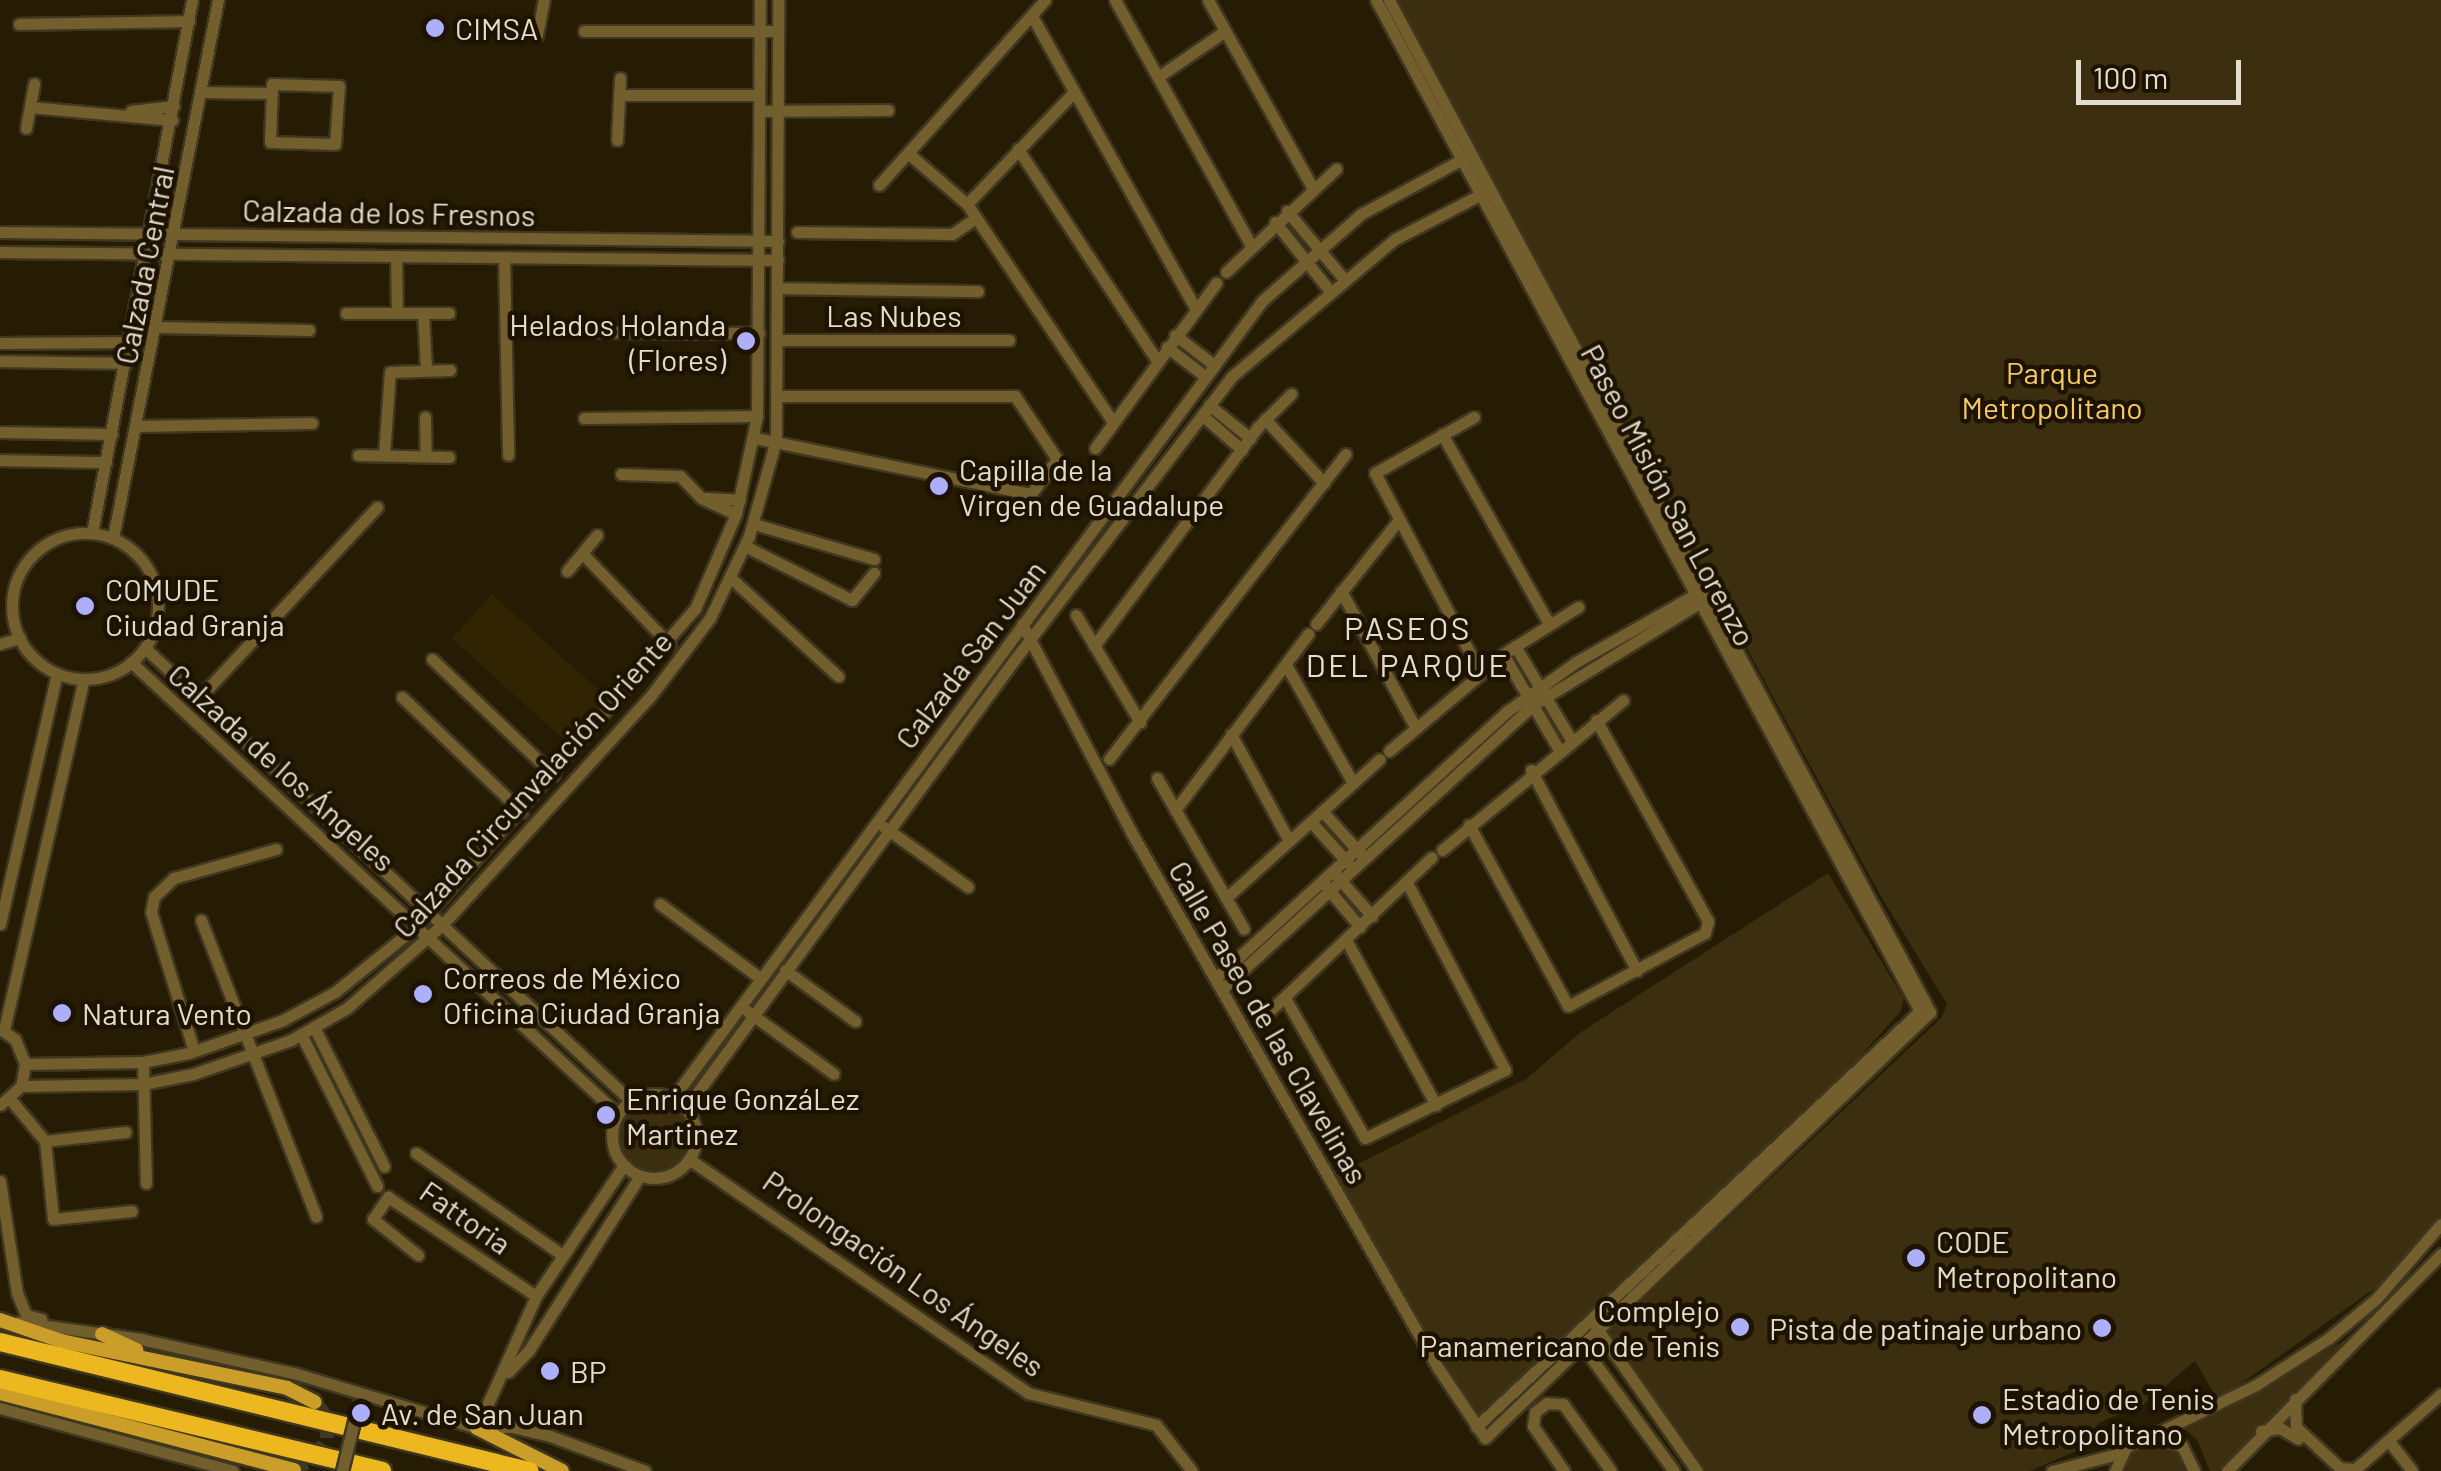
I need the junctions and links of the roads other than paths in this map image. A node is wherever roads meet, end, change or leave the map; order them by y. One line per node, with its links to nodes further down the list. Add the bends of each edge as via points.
1 (192, 0): 12 (street, Calzada Central)
2 (218, 0): 22 (street, Calzada Central)
3 (544, 0): 18 (street)
4 (760, 0): 15 (street, Calzada Circunvalación Oriente)
5 (778, 0): 16 (street, Calzada Circunvalación Oriente)
6 (1046, 0): 11 (street)
7 (1115, 0): 19 (street)
8 (1208, 0): 17 (street)
9 (1376, 0): 38 (street, Paseo Misión San Lorenzo)
10 (1389, 0): 38 (street, Paseo Misión San Lorenzo)
11 (1032, 16): 25 (street); 37 (street)
12 (189, 21): 13 (street); 27 (street, Calzada Central)
13 (19, 24)
14 (584, 31): 15 (street)
15 (760, 31): 16 (street); 24 (street, Calzada Circunvalación Oriente)
16 (778, 31): 29 (street, Calzada Circunvalación Oriente)
17 (1225, 31): 19 (street); 41 (street)
18 (537, 35)
19 (1158, 77): 55 (street)
20 (620, 78): 26 (street)
21 (34, 84): 28 (street)
22 (203, 92): 23 (street); 50 (street, Calzada Central)
23 (272, 93): 23 (street, via 270,142 335,144 339,86 272,84)
24 (759, 94): 26 (street); 30 (street, Calzada Circunvalación Oriente)
25 (1073, 94): 36 (street); 73 (street)
26 (618, 95): 35 (street)
27 (174, 106): 32 (street); 33 (street, Calzada Central)
28 (30, 107): 32 (street); 34 (street)
29 (778, 109): 30 (street); 31 (street); 54 (street, Calzada Circunvalación Oriente)
30 (760, 110): 53 (street, Calzada Circunvalación Oriente)
31 (888, 110)
32 (131, 111): 33 (street)
33 (172, 120): 49 (street, Calzada Central)
34 (26, 128)
35 (617, 140)
36 (1018, 149): 43 (street); 89 (street)
37 (909, 154): 40 (street); 43 (street)
38 (1465, 158): 42 (street, Paseo Misión San Lorenzo); 56 (street, Calzada San Juan, via 1380,201)
39 (1336, 169): 41 (street)
40 (879, 185)
41 (1313, 188): 44 (street)
42 (1484, 192): 68 (street, Calzada San Juan, via 1395,239); 144 (street, Paseo Misión San Lorenzo)
43 (967, 204): 45 (street)
44 (1288, 211): 46 (street); 56 (street)
45 (976, 218): 48 (street, via 952,234); 105 (street)
46 (1275, 222): 55 (street); 66 (street)
47 (0, 232): 49 (street, Calzada de los Fresnos)
48 (797, 232)
49 (152, 235): 50 (street, Calzada de los Fresnos); 58 (street, Calzada Central)
50 (176, 235): 51 (street, Calzada de los Fresnos); 59 (street, Calzada Central)
51 (478, 238): 52 (street, Calzada de los Fresnos); 61 (street)
52 (595, 239): 53 (street, Calzada de los Fresnos); 63 (street)
53 (759, 240): 54 (street, Calzada de los Fresnos); 64 (street, Calzada Circunvalación Oriente)
54 (778, 241): 65 (street, Calzada Circunvalación Oriente)
55 (1250, 244): 67 (street)
56 (1318, 248): 66 (street, Calzada San Juan); 68 (street)
57 (0, 252): 58 (street, Calzada de los Fresnos)
58 (148, 254): 59 (street, Calzada de los Fresnos); 85 (street, Calzada Central)
59 (172, 254): 60 (street, Calzada de los Fresnos); 78 (street, Calzada Central)
60 (396, 256): 61 (street, Calzada de los Fresnos); 75 (street)
61 (478, 257): 62 (street, Calzada de los Fresnos)
62 (504, 258): 63 (street, Calzada de los Fresnos); 119 (street)
63 (594, 258): 64 (street, Calzada de los Fresnos)
64 (759, 259): 65 (street, Calzada de los Fresnos); 81 (street, Calzada Circunvalación Oriente)
65 (778, 260): 70 (street, Calzada Circunvalación Oriente)
66 (1305, 261): 71 (street); 88 (street, Calzada San Juan, via 1262,301)
67 (1226, 272)
68 (1344, 278): 71 (street, Calzada San Juan)
69 (1216, 283): 73 (street)
70 (779, 288): 72 (street); 83 (street, Calzada Circunvalación Oriente)
71 (1328, 290): 92 (street, Calzada San Juan)
72 (978, 291)
73 (1196, 309): 82 (street)
74 (346, 313): 75 (street)
75 (396, 313): 76 (street)
76 (423, 313): 77 (street); 94 (street)
77 (448, 313)
78 (158, 326): 79 (street); 107 (street, Calzada Central)
79 (309, 330)
80 (598, 332): 81 (street)
81 (759, 333): 100 (street, Calzada Circunvalación Oriente)
82 (1175, 335): 87 (street); 93 (street)
83 (778, 340): 84 (street, Las Nubes); 98 (street, Calzada Circunvalación Oriente)
84 (1009, 340)
85 (131, 342): 86 (street); 91 (street, Calzada Central)
86 (0, 343)
87 (1166, 347): 89 (street); 96 (street)
88 (1228, 347): 92 (street); 93 (street, Calzada San Juan)
89 (1157, 360): 105 (street)
90 (0, 362): 91 (street)
91 (126, 363): 109 (street, Calzada Central)
92 (1245, 363): 99 (street, Calzada San Juan)
93 (1214, 365): 96 (street, Calzada San Juan)
94 (426, 369): 95 (street); 118 (street, via 398,369 385,378)
95 (450, 370)
96 (1206, 376): 125 (street, Calzada San Juan)
97 (1291, 394): 104 (street)
98 (778, 396): 113 (street, Calzada Circunvalación Oriente); 113 (street, via 1014,396 1057,459 1030,494)
99 (1206, 410): 112 (street); 115 (street); 127 (street, Calzada San Juan)
100 (757, 416): 103 (street); 111 (street, Calzada Circunvalación Oriente)
101 (1474, 417): 110 (street)
102 (425, 418): 120 (street)
103 (584, 418)
104 (1265, 419): 112 (street); 126 (street)
105 (1114, 422): 114 (street)
106 (312, 423): 107 (street)
107 (137, 426): 136 (street, Calzada Central)
108 (0, 432): 109 (street)
109 (112, 434): 123 (street, Calzada Central)
110 (1442, 434): 132 (street, via 1375,473); 150 (street)
111 (755, 438): 113 (street); 129 (street, Calzada Circunvalación Oriente)
112 (1250, 438): 115 (street)
113 (776, 440): 133 (street, Calzada Circunvalación Oriente)
114 (1096, 448)
115 (1242, 450): 155 (street)
116 (1346, 454): 126 (street)
117 (358, 455): 118 (street)
118 (384, 455): 120 (street)
119 (508, 455)
120 (426, 456): 121 (street)
121 (449, 457)
122 (0, 460): 123 (street)
123 (106, 462): 134 (street, Calzada Central)
124 (621, 474): 128 (street, via 680,476)
125 (1132, 478): 127 (street); 149 (street, Calzada San Juan)
126 (1324, 483): 173 (street)
127 (1146, 489): 152 (street, Calzada San Juan)
128 (702, 498): 129 (street); 131 (street)
129 (740, 500): 131 (street, Calzada Circunvalación Oriente)
130 (377, 506): 168 (street)
131 (736, 514): 153 (street, Calzada Circunvalación Oriente, via 714,574)
132 (1398, 522): 143 (street); 162 (street)
133 (754, 524): 137 (street, Calzada Circunvalación Oriente); 139 (street)
134 (92, 534): 136 (street); 147 (street, via 63,537 27,562 15,589)
135 (596, 534): 138 (street)
136 (113, 538): 157 (street, via 142,560 158,595)
137 (745, 546): 141 (street, via 852,600); 142 (street, Calzada Circunvalación Oriente)
138 (582, 553): 140 (street); 153 (street)
139 (874, 559)
140 (567, 571)
141 (874, 573)
142 (732, 579): 164 (street); 171 (street, Calzada Circunvalación Oriente, via 684,655)
143 (1341, 591): 161 (street); 174 (street)
144 (1702, 596): 166 (street); 259 (street, Paseo Misión San Lorenzo, via 1925,1012)
145 (1578, 607): 150 (street)
146 (1076, 615): 155 (street)
147 (14, 618): 148 (street); 151 (street)
148 (0, 622)
149 (1022, 624): 152 (street, Calle Paseo de las Clavelinas); 186 (street, Calzada San Juan)
150 (1549, 624): 156 (street)
151 (20, 638): 154 (street); 163 (street)
152 (1031, 638): 189 (street, Calzada San Juan); 213 (street, Calle Paseo de las Clavelinas)
153 (674, 639): 170 (street, Calzada Circunvalación Oriente)
154 (0, 644)
155 (1094, 646): 173 (street)
156 (1515, 646): 158 (street); 166 (street)
157 (144, 648): 160 (street); 168 (street, Calzada de los Ángeles)
158 (1503, 654): 162 (street); 166 (street)
159 (432, 659): 180 (street)
160 (131, 662): 165 (street); 205 (street, Calzada de los Ángeles)
161 (1286, 665): 175 (street); 182 (street)
162 (1480, 672): 174 (street)
163 (57, 673): 165 (street); 203 (street)
164 (838, 676)
165 (84, 679): 220 (street)
166 (1536, 695): 176 (street); 177 (street); 192 (street)
167 (402, 697): 184 (street)
168 (198, 698): 200 (street, Calzada de los Ángeles)
169 (1624, 700): 172 (street)
170 (617, 705): 171 (street); 180 (street, Calzada Circunvalación Oriente)
171 (631, 718): 204 (street, Calzada Circunvalación Oriente)
172 (1596, 720): 176 (street); 211 (street, via 1708,921 1704,933)
173 (1140, 722): 178 (street)
174 (1415, 727): 182 (street)
175 (1231, 734): 183 (street); 190 (street)
176 (1570, 738): 177 (street)
177 (1558, 748): 179 (street)
178 (1109, 759)
179 (1531, 770): 188 (street); 211 (street)
180 (554, 775): 184 (street, Calzada Circunvalación Oriente)
181 (1157, 778): 183 (street)
182 (1354, 783): 185 (street)
183 (1175, 810): 198 (street)
184 (522, 812): 200 (street, Calzada Circunvalación Oriente)
185 (1322, 812): 187 (street); 192 (street)
186 (876, 822): 189 (street); 212 (street, Calzada San Juan)
187 (1311, 822): 190 (street); 193 (street)
188 (1468, 825): 195 (street); 211 (street, via 1568,1006)
189 (889, 830): 197 (street); 210 (street, Calzada San Juan)
190 (1290, 841): 198 (street)
191 (276, 849): 223 (street, via 174,878 154,896 151,912)
192 (1360, 852): 193 (street)
193 (1348, 863): 194 (street)
194 (1336, 875): 196 (street); 201 (street)
195 (1406, 881): 201 (street); 233 (street, via 1507,1063 1499,1074)
196 (1325, 885): 206 (street); 213 (street)
197 (968, 888)
198 (1226, 898): 207 (street)
199 (660, 904): 212 (street)
200 (430, 912): 204 (street, Calzada de los Ángeles); 205 (street, Calzada Circunvalación Oriente)
201 (1372, 916): 206 (street)
202 (201, 920): 222 (street)
203 (0, 924)
204 (443, 924): 208 (street, Calzada Circunvalación Oriente); 231 (street, Calzada de los Ángeles)
205 (418, 925): 208 (street, Calzada de los Ángeles); 222 (street, Calzada Circunvalación Oriente, via 335,992)
206 (1360, 927): 209 (street)
207 (1244, 929)
208 (431, 937): 219 (street, Calzada Circunvalación Oriente, via 348,1008); 235 (street, Calzada de los Ángeles)
209 (1346, 940): 214 (street); 233 (street)
210 (786, 970): 216 (street, Calzada San Juan); 218 (street)
211 (1637, 971)
212 (760, 978): 215 (street, Calzada San Juan)
213 (1219, 984): 272 (street, Calle Paseo de las Clavelinas)
214 (1285, 998): 217 (street); 233 (street, via 1365,1138)
215 (739, 1006): 216 (street); 230 (street, Calzada San Juan)
216 (752, 1015): 227 (street); 234 (street, Calzada San Juan)
217 (1259, 1020)
218 (855, 1021)
219 (314, 1027): 221 (street, Calzada Circunvalación Oriente); 241 (street)
220 (2, 1029): 226 (street)
221 (301, 1034): 224 (street, Calzada Circunvalación Oriente); 245 (street)
222 (244, 1036): 223 (street, Calzada Circunvalación Oriente); 224 (street)
223 (194, 1052): 225 (street, Calzada Circunvalación Oriente)
224 (252, 1057): 228 (street, Calzada Circunvalación Oriente); 247 (street)
225 (143, 1062): 226 (street, Calzada Circunvalación Oriente); 228 (street)
226 (26, 1064): 229 (street)
227 (834, 1074)
228 (143, 1084): 229 (street, Calzada Circunvalación Oriente); 244 (street)
229 (21, 1086): 232 (street)
230 (673, 1098): 231 (street, via 656,1094); 234 (street)
231 (631, 1101): 235 (street)
232 (5, 1102): 237 (street)
233 (1436, 1105)
234 (686, 1108): 239 (street, via 696,1133)
235 (618, 1114): 240 (street, via 612,1140)
236 (125, 1132): 237 (street)
237 (45, 1141): 246 (street, via 53,1219)
238 (416, 1154): 251 (street)
239 (689, 1159): 242 (street, via 672,1174); 287 (street, Prolongación Los Ángeles, via 870,1278 1011,1383 1044,1400 1140,1416 1170,1438)
240 (624, 1165): 242 (street); 251 (street)
241 (384, 1166)
242 (640, 1176): 264 (street, via 529,1350)
243 (0, 1181): 252 (street)
244 (146, 1184)
245 (377, 1186)
246 (132, 1210)
247 (316, 1217)
248 (2441, 1224): 254 (street)
249 (2441, 1254): 256 (street)
250 (418, 1255): 255 (street, Fattoria, via 373,1219 388,1196)
251 (562, 1255): 255 (street)
252 (12, 1268): 253 (street); 258 (street, via 26,1314)
253 (0, 1279)
254 (2384, 1290): 256 (street); 275 (street, via 2276,1374)
255 (536, 1296): 264 (street)
256 (2398, 1303): 267 (street)
257 (0, 1320): 258 (street); 263 (main road)
258 (68, 1327): 260 (street)
259 (1595, 1327): 261 (street); 291 (street)
260 (102, 1334): 263 (main road); 273 (street, via 297,1374)
261 (1580, 1341): 272 (street); 272 (street, Calle Paseo de las Clavelinas, via 1484,1438); 290 (street)
262 (0, 1342): 284 (highway)
263 (174, 1365): 269 (main road, via 287,1388)
264 (504, 1375): 273 (street)
265 (0, 1379): 278 (highway)
266 (0, 1393): 279 (main road, via 143,1436)
267 (2296, 1395): 274 (street); 280 (street, via 2296,1427 2340,1468)
268 (2440, 1396): 276 (street)
269 (315, 1402)
270 (358, 1405): 282 (street, bridge)
271 (0, 1408): 281 (street)
272 (1476, 1427)
273 (477, 1428): 285 (main road); 286 (street, via 512,1426)
274 (2261, 1431): 295 (street); 296 (street, via 2287,1430)
275 (2151, 1436): 277 (street); 294 (street, via 2182,1446)
276 (2388, 1440): 280 (street); 297 (street)
277 (2121, 1453): 292 (street); 293 (street)
278 (313, 1454): 282 (highway); 283 (highway)
279 (294, 1470)
280 (2354, 1470)
281 (233, 1471)
282 (342, 1471)
283 (382, 1471)
284 (530, 1471)
285 (562, 1471)
286 (646, 1471)
287 (1192, 1471)
288 (1564, 1471): 289 (street, via 1533,1426 1540,1407 1563,1404)
289 (1611, 1471)
290 (1674, 1471)
291 (1698, 1471)
292 (2052, 1471)
293 (2114, 1471)
294 (2194, 1471)
295 (2227, 1471)
296 (2333, 1471)
297 (2412, 1471)

